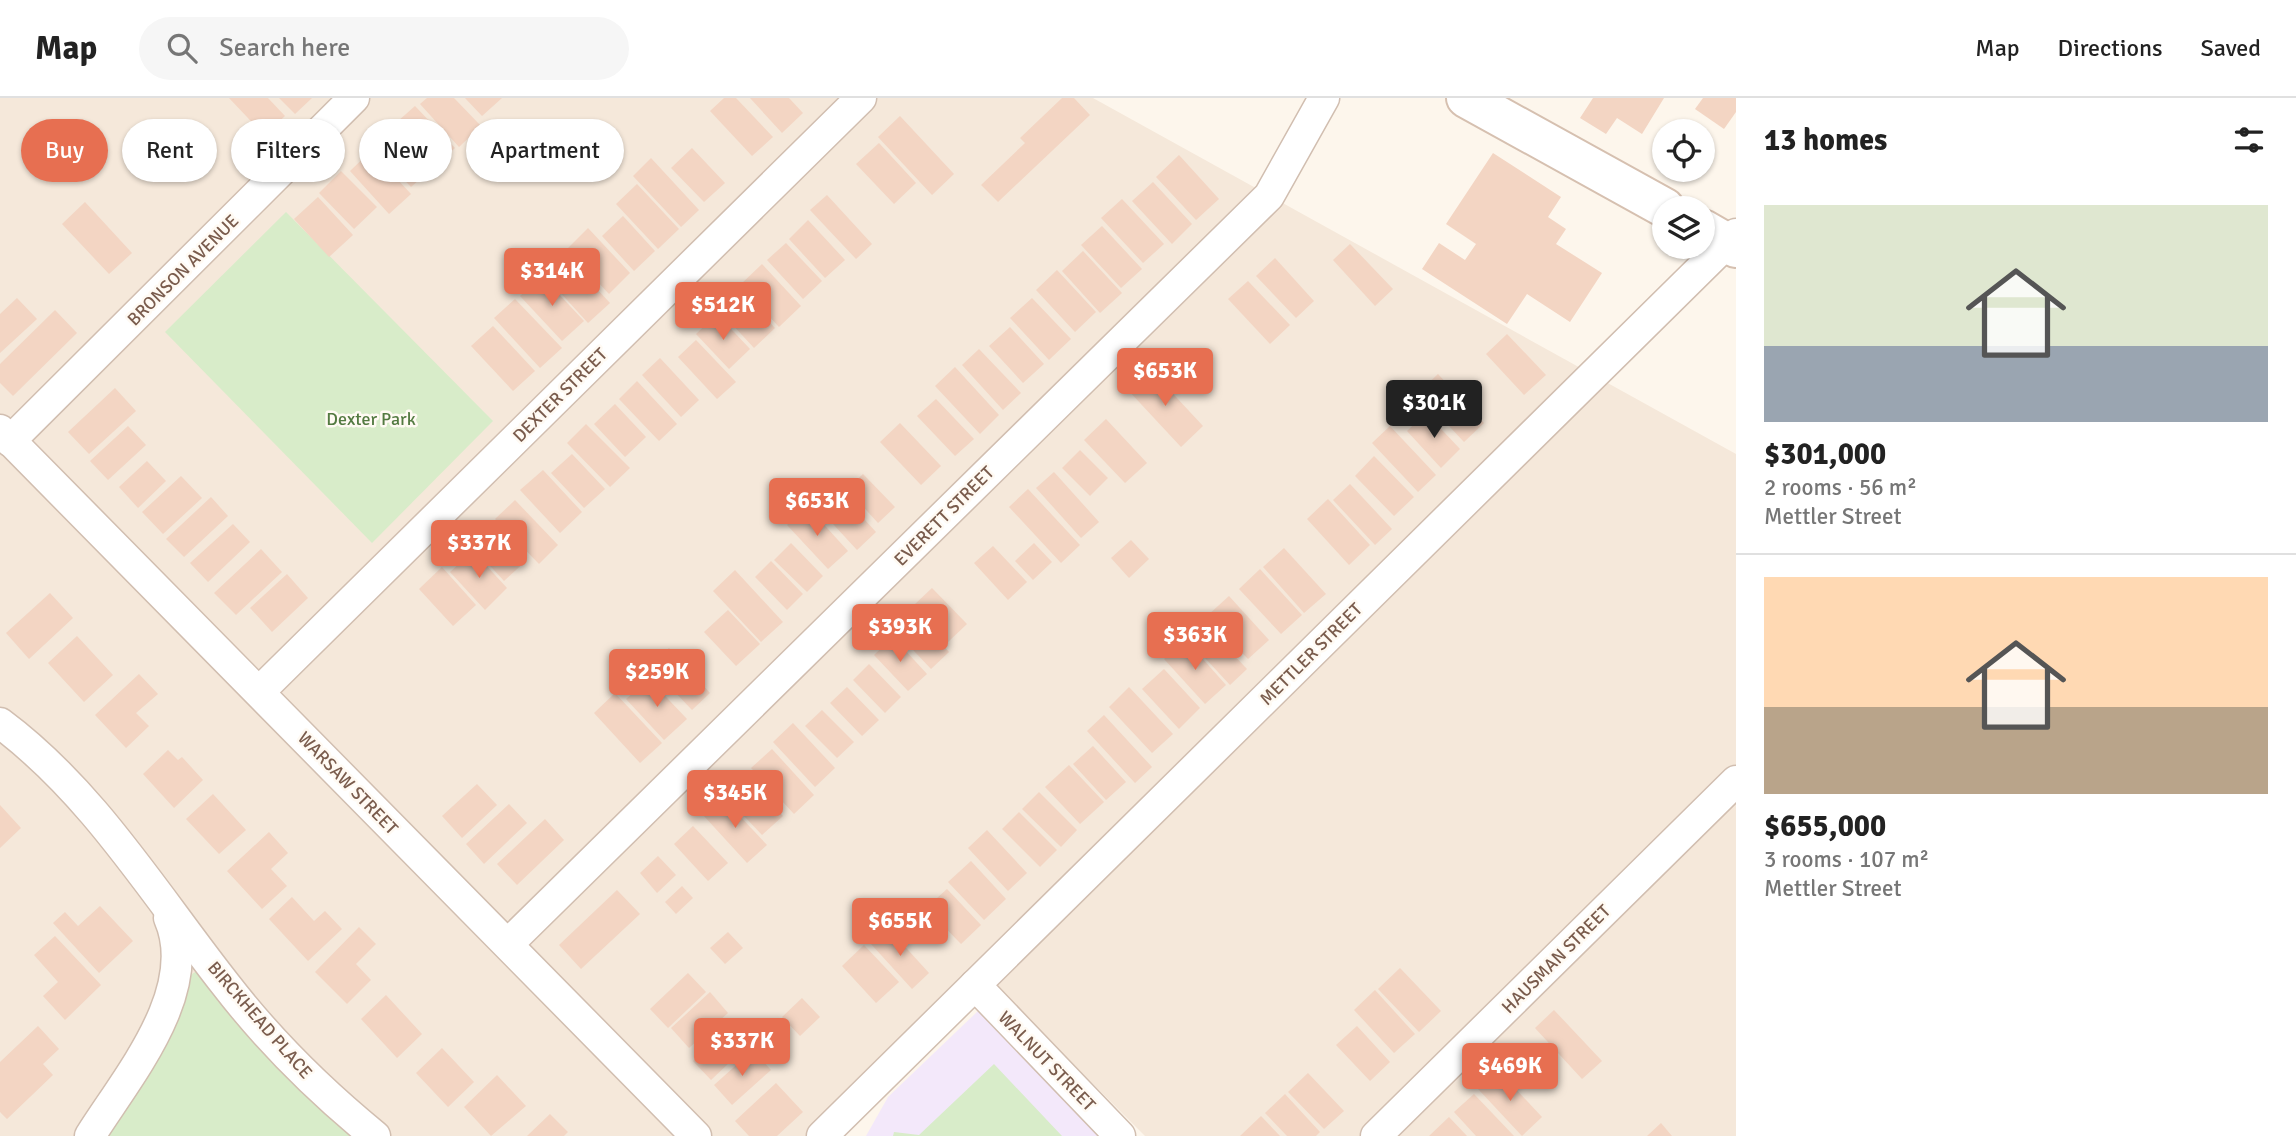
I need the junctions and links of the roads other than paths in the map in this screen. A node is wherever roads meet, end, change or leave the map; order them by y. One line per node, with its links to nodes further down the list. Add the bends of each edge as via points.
1 (354, 98): 7 (street, BRONSON AVENUE)
2 (861, 98): 8 (street, DEXTER STREET)
3 (1324, 98): 12 (street, EVERETT STREET, via 1269,196)
4 (1466, 98): 5 (main road)
5 (1652, 201)
6 (1726, 239): 13 (street, METTLER STREET)
7 (7, 446): 8 (street, WARSAW STREET)
8 (259, 692): 12 (street, WARSAW STREET)
9 (0, 723): 11 (street, BIRCKHEAD PLACE, via 57,774)
10 (1736, 781): 21 (street, HAUSMAN STREET)
11 (157, 892): 15 (street, BIRCKHEAD PLACE, via 176,932 173,989 144,1050); 16 (street, BIRCKHEAD PLACE, via 267,1035)
12 (508, 944): 17 (street, WARSAW STREET)
13 (975, 985): 14 (street, METTLER STREET); 20 (street, WALNUT STREET)
14 (886, 1073): 18 (street, METTLER STREET); 19 (street, METTLER STREET, via 861,1102)
15 (90, 1136)
16 (375, 1136)
17 (696, 1136)
18 (822, 1136)
19 (842, 1136)
20 (1120, 1136)
21 (1376, 1136)

